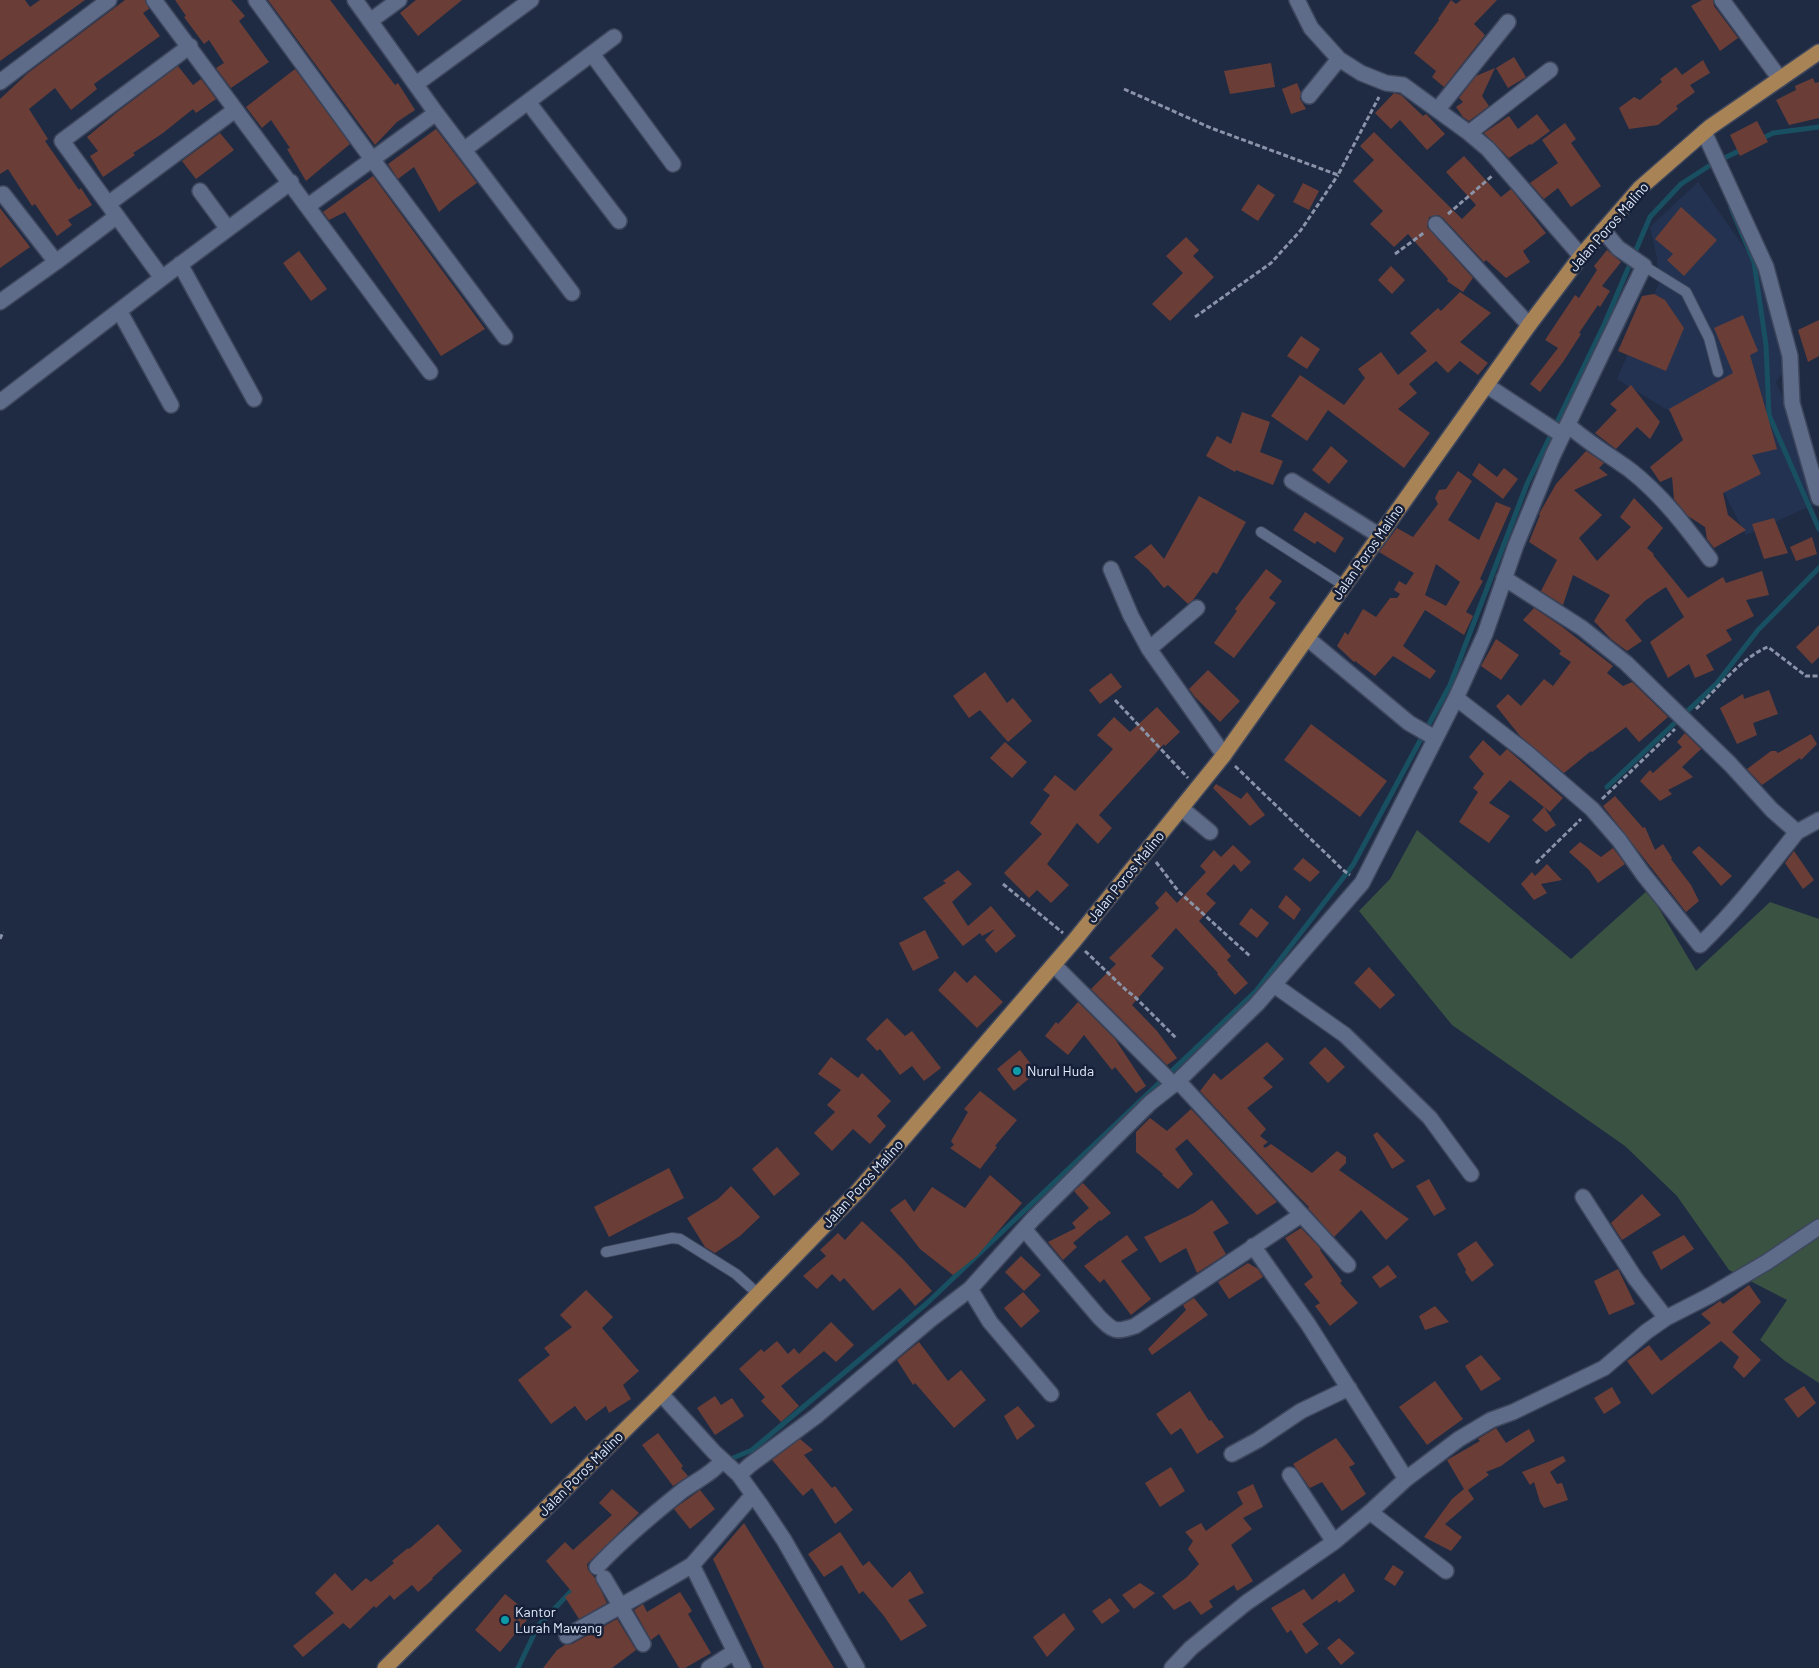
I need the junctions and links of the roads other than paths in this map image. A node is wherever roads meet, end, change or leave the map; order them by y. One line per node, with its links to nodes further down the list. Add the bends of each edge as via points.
1 (109, 0): 18 (street)
2 (154, 0): 12 (street)
3 (256, 0): 28 (street)
4 (355, 0): 9 (street)
5 (399, 0): 9 (street)
6 (531, 0): 19 (street)
7 (1297, 0): 15 (street, via 1311,28)
8 (1722, 0): 17 (street)
9 (370, 21): 19 (street)
10 (1508, 22): 22 (street)
11 (614, 37): 14 (street)
12 (190, 46): 23 (street); 34 (street, via 62,141)
13 (1819, 52): 17 (main road, Jalan Poros Malino)
14 (592, 54): 21 (street); 29 (street)
15 (1339, 59): 20 (street); 22 (street, via 1386,83 1403,84)
16 (1550, 70): 26 (street)
17 (1780, 79): 25 (main road, Jalan Poros Malino)
18 (0, 82)
19 (416, 84): 24 (street)
20 (1309, 96)
21 (528, 102): 27 (street); 35 (street)
22 (1438, 109): 26 (street)
23 (235, 110): 30 (street); 34 (street)
24 (436, 113): 27 (street); 28 (street)
25 (1704, 132): 38 (main road, Jalan Poros Malino, via 1640,188); 57 (street, via 1766,268 1790,356 1792,403)
26 (1469, 133): 39 (street, via 1497,158)
27 (465, 149): 44 (street)
28 (372, 159): 33 (street); 48 (street)
29 (673, 164)
30 (291, 182): 33 (street); 37 (street)
31 (200, 191): 37 (street)
32 (1, 193): 40 (street)
33 (308, 206): 49 (street)
34 (112, 210): 40 (street); 43 (street)
35 (619, 221)
36 (1436, 224): 47 (street)
37 (228, 229): 41 (street)
38 (1603, 230): 39 (main road, Jalan Poros Malino); 42 (street, via 1618,248)
39 (1581, 256): 47 (main road, Jalan Poros Malino)
40 (56, 262): 45 (street)
41 (180, 264): 43 (street); 52 (street)
42 (1641, 264): 50 (lane, via 1686,292 1709,338); 55 (street)
43 (162, 278): 46 (street)
44 (572, 293)
45 (0, 302)
46 (120, 312): 53 (street); 54 (street)
47 (1529, 325): 51 (main road, Jalan Poros Malino)
48 (505, 337)
49 (430, 372)
50 (1718, 372)
51 (1486, 385): 55 (street); 59 (main road, Jalan Poros Malino)
52 (254, 399)
53 (0, 402)
54 (171, 405)
55 (1565, 430): 60 (street, via 1631,471 1662,500); 62 (street)
56 (1292, 481): 59 (street)
57 (1819, 498)
58 (1261, 532): 63 (lane)
59 (1380, 536): 63 (main road, Jalan Poros Malino)
60 (1710, 559)
61 (1111, 569): 66 (street)
62 (1504, 578): 67 (street, via 1485,634); 73 (street, via 1582,628 1626,663)
63 (1345, 586): 65 (main road, Jalan Poros Malino)
64 (1196, 608): 66 (street)
65 (1307, 638): 68 (street, via 1409,723); 69 (main road, Jalan Poros Malino)
66 (1149, 649): 69 (street)
67 (1456, 698): 68 (street); 73 (street, via 1528,753 1592,809 1700,946 1724,922)
68 (1431, 736): 75 (street, via 1362,883)
69 (1224, 755): 70 (main road, Jalan Poros Malino)
70 (1181, 808): 72 (street); 74 (main road, Jalan Poros Malino)
71 (1819, 820): 73 (street)
72 (1210, 832)
73 (1797, 832)
74 (1054, 965): 76 (street); 86 (main road, Jalan Poros Malino, via 864,1184)
75 (1274, 985): 76 (street); 77 (street, via 1345,1035 1430,1118)
76 (1176, 1083): 79 (street); 81 (street, via 1143,1110)
77 (1471, 1174)
78 (1583, 1197): 87 (street, via 1635,1278)
79 (1301, 1215): 82 (street); 84 (street)
80 (1819, 1227): 87 (street, via 1767,1262)
81 (1024, 1229): 82 (street, via 1098,1317 1112,1330 1121,1331 1135,1326); 85 (street)
82 (1253, 1246): 88 (street)
83 (606, 1252): 86 (lane, via 680,1239 736,1274)
84 (1348, 1265)
85 (970, 1289): 90 (street, via 990,1322); 92 (street, via 815,1417 750,1465)
86 (758, 1294): 89 (main road, Jalan Poros Malino)
87 (1666, 1318): 94 (street, via 1604,1368 1492,1420 1459,1439)
88 (1349, 1388): 91 (street, via 1300,1411); 94 (street)
89 (661, 1394): 92 (street); 104 (main road, Jalan Poros Malino)
90 (1051, 1394)
91 (1232, 1454)
92 (729, 1467): 95 (street); 100 (street, via 714,1469 628,1537 601,1572)
93 (1290, 1476): 97 (street)
94 (1406, 1479): 96 (street)
95 (752, 1496): 98 (street); 107 (street, via 784,1540)
96 (1370, 1512): 97 (street); 99 (street)
97 (1334, 1542): 108 (street, via 1246,1603 1192,1648)
98 (692, 1565): 100 (street); 103 (street)
99 (1446, 1571)
100 (621, 1605): 101 (street); 102 (street)
101 (567, 1636)
102 (643, 1644)
103 (734, 1652): 105 (street); 106 (street)
104 (385, 1668)
105 (709, 1668)
106 (744, 1668)
107 (857, 1668)
108 (1174, 1668)

